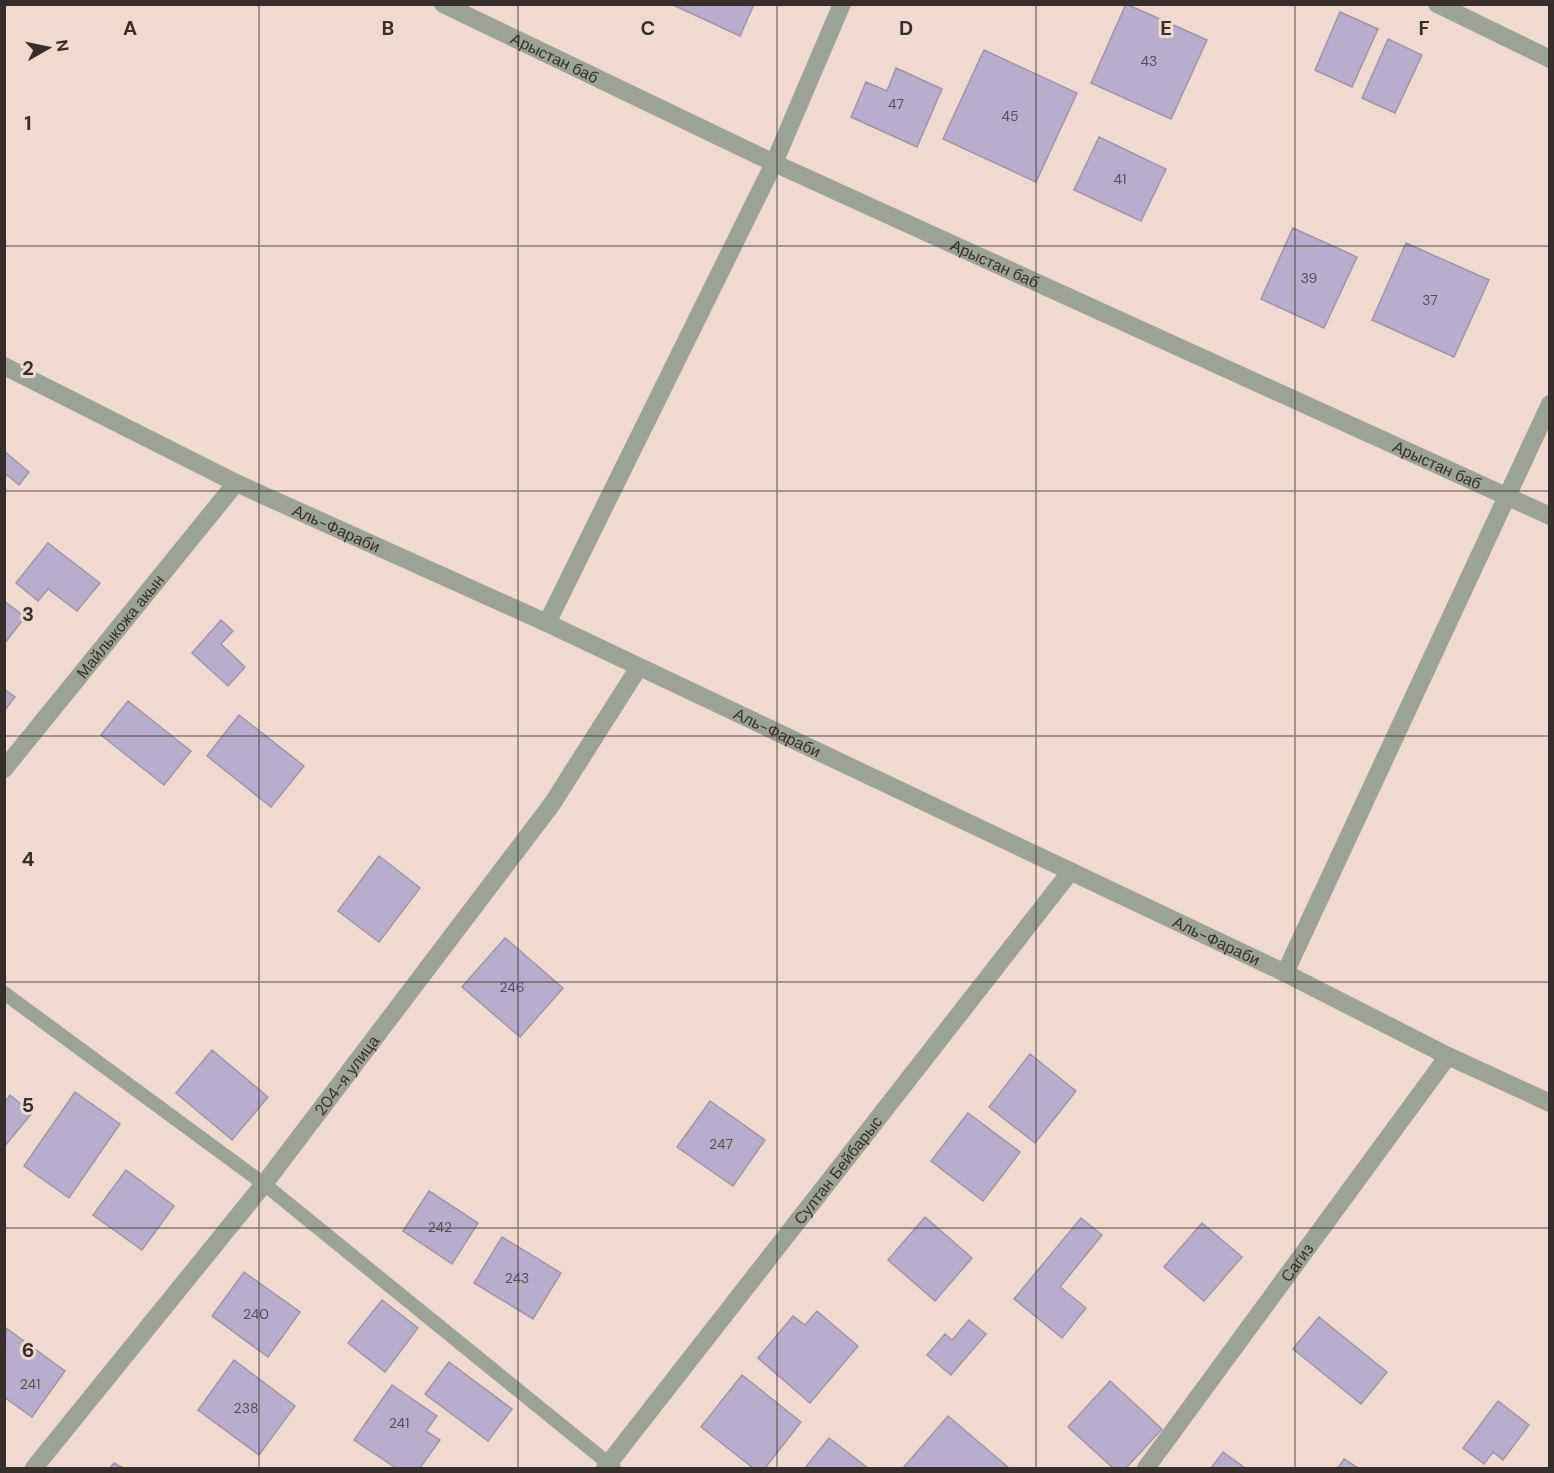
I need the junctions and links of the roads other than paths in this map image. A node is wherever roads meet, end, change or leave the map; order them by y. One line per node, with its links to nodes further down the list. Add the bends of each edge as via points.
1 (443, 4): 5 (street, Арыстан баб)
2 (842, 4): 5 (street)
3 (1437, 4): 4 (street)
4 (1550, 59)
5 (774, 163): 9 (street, Арыстан баб); 11 (street)
6 (4, 366): 8 (street, Аль-Фараби)
7 (1550, 404): 9 (street)
8 (236, 483): 11 (street, Аль-Фараби); 13 (street, Майлыкожа акын)
9 (1506, 497): 10 (street, Арыстан баб); 15 (street)
10 (1550, 516)
11 (547, 623): 12 (street, Аль-Фараби)
12 (639, 667): 14 (street, Аль-Фараби); 19 (street, 204-я улица, via 552,804)
13 (4, 769)
14 (1071, 872): 15 (street, Аль-Фараби); 20 (street, Султан Бейбарыс)
15 (1285, 973): 17 (street, Аль-Фараби)
16 (4, 993): 19 (lane)
17 (1448, 1056): 18 (street, Аль-Фараби); 22 (street, Сагиз)
18 (1550, 1103)
19 (264, 1184): 20 (lane); 21 (street, 204-я улица)
20 (609, 1467)
21 (34, 1468)
22 (1146, 1468)

